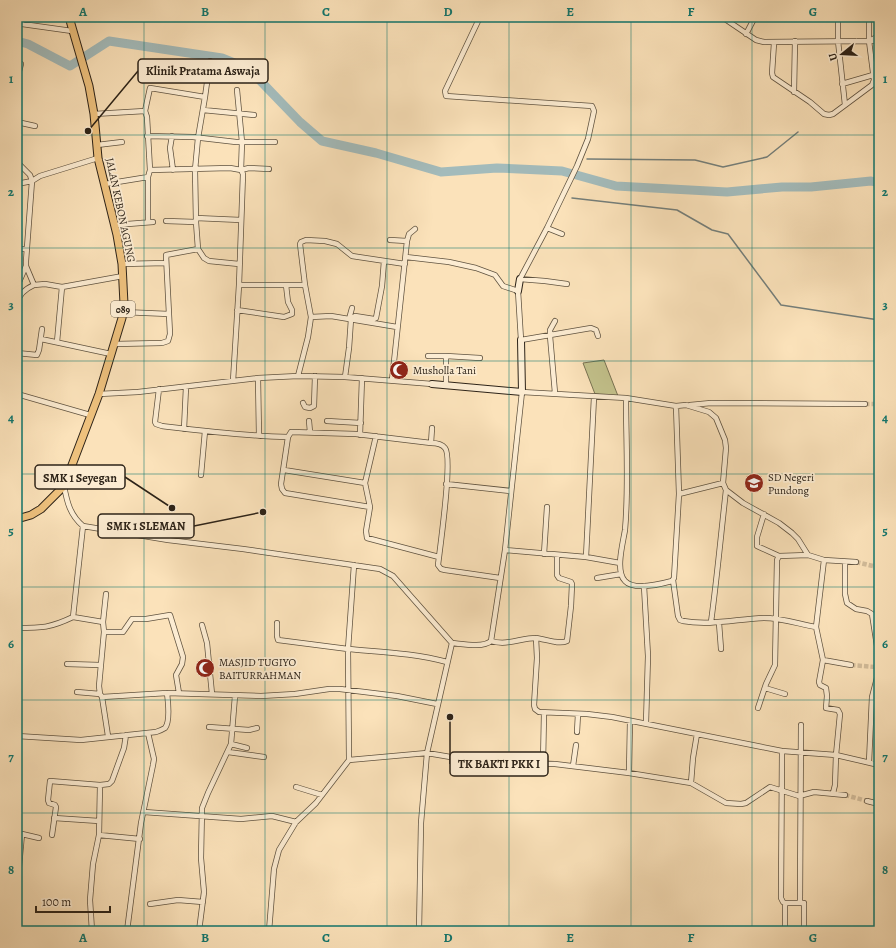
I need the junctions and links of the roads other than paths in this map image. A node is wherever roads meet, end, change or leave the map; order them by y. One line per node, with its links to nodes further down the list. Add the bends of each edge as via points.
1 (22, 17): 8 (street, via 22,24)
2 (69, 17): 8 (main road, JALAN KEBON AGUNG / 089)
3 (480, 17): 54 (street, via 444,92 446,96 592,106 594,111 588,139)
4 (722, 17): 9 (street)
5 (755, 17): 9 (street)
6 (838, 17): 14 (street)
7 (870, 17): 11 (street)
8 (72, 31): 28 (main road, JALAN KEBON AGUNG / 089, via 84,67)
9 (746, 34): 15 (street, via 756,40)
10 (879, 36): 11 (street)
11 (869, 40): 12 (street); 14 (street); 18 (street)
12 (879, 40)
13 (795, 41): 14 (street); 15 (street); 22 (street)
14 (838, 41): 20 (street)
15 (774, 42): 22 (street, via 773,77)
16 (210, 61): 23 (street)
17 (22, 64): 19 (street)
18 (873, 75): 20 (street); 24 (street, via 872,85)
19 (17, 79)
20 (842, 84): 24 (street)
21 (237, 90): 27 (street)
22 (794, 92): 24 (street, via 824,114 833,114)
23 (205, 97): 25 (street); 26 (street, via 150,88)
24 (845, 104)
25 (203, 110): 27 (street); 34 (street)
26 (145, 111): 28 (street); 32 (street)
27 (239, 113): 29 (street); 36 (street)
28 (94, 114): 38 (main road, JALAN KEBON AGUNG / 089)
29 (254, 115)
30 (17, 122): 31 (street)
31 (35, 126)
32 (147, 136): 33 (street); 42 (street)
33 (172, 136): 34 (street); 43 (street, via 170,148)
34 (198, 138): 36 (street); 44 (street)
35 (122, 142): 38 (street)
36 (242, 142): 37 (street); 45 (street)
37 (275, 142)
38 (97, 145): 39 (main road, JALAN KEBON AGUNG / 089)
39 (98, 158): 47 (street, via 40,176); 49 (main road, JALAN KEBON AGUNG / 089)
40 (17, 162): 47 (street, via 30,175)
41 (269, 169): 45 (street)
42 (150, 170): 43 (street); 46 (street)
43 (173, 170): 44 (street)
44 (194, 170): 45 (street); 50 (street)
45 (241, 170): 51 (street)
46 (148, 177): 49 (street); 53 (street, via 151,222)
47 (32, 181): 48 (street); 60 (street)
48 (17, 184)
49 (105, 184): 53 (main road, JALAN KEBON AGUNG / 089)
50 (196, 220): 51 (street); 52 (street); 61 (street)
51 (241, 220): 66 (street)
52 (166, 221)
53 (115, 225): 65 (main road, JALAN KEBON AGUNG / 089)
54 (547, 228): 56 (street); 70 (street)
55 (415, 229): 58 (street, via 409,234)
56 (562, 234)
57 (390, 240): 58 (street)
58 (407, 241): 62 (street)
59 (17, 249): 60 (street)
60 (27, 249): 68 (street)
61 (198, 249): 64 (street, via 168,254); 66 (street, via 209,261)
62 (406, 257): 67 (street); 77 (street, via 476,268 495,275 503,286)
63 (384, 261): 67 (street); 75 (street, via 352,256 341,246 325,241 303,240 300,244); 84 (street, via 376,318 354,316)
64 (166, 263): 65 (street); 82 (street)
65 (122, 264): 69 (main road, JALAN KEBON AGUNG / 089)
66 (239, 264): 73 (street)
67 (405, 264): 86 (street)
68 (26, 266): 72 (street); 78 (street, via 19,282)
69 (123, 276): 76 (street); 81 (main road, JALAN KEBON AGUNG / 089)
70 (520, 279): 71 (street); 77 (main road)
71 (567, 284)
72 (34, 285): 76 (street); 78 (street, via 25,290)
73 (239, 285): 74 (street); 80 (street)
74 (286, 285): 75 (street); 80 (street, via 288,302 292,310 289,316)
75 (305, 286): 83 (street)
76 (62, 287): 92 (street)
77 (518, 291): 91 (street)
78 (17, 301)
79 (352, 308): 84 (street)
80 (237, 310): 105 (street)
81 (123, 312): 82 (street); 93 (main road, JALAN KEBON AGUNG / 089)
82 (169, 314): 93 (street, via 170,334 165,343)
83 (311, 317): 84 (street, via 331,316); 99 (street)
84 (350, 319): 86 (street); 101 (street)
85 (555, 321): 88 (street)
86 (397, 327): 104 (street)
87 (42, 329): 90 (street)
88 (550, 336): 89 (street, via 591,328 596,330); 91 (street); 111 (street)
89 (598, 336)
90 (41, 339): 92 (street); 94 (street, via 37,355)
91 (521, 340): 110 (main road)
92 (57, 342): 95 (street)
93 (115, 344): 95 (main road, JALAN KEBON AGUNG / 089)
94 (17, 353)
95 (111, 354): 113 (main road, JALAN KEBON AGUNG / 089)
96 (428, 356): 97 (street)
97 (446, 356): 98 (street); 107 (street)
98 (480, 358)
99 (298, 376): 100 (street); 102 (street)
100 (315, 376): 101 (street); 116 (street, via 314,406 305,407)
101 (345, 377): 103 (street)
102 (258, 378): 105 (street); 129 (street)
103 (362, 378): 104 (street); 123 (street)
104 (392, 380): 106 (street)
105 (233, 381): 108 (street)
106 (432, 384): 107 (main road)
107 (446, 385): 110 (main road)
108 (186, 387): 109 (street); 125 (street)
109 (159, 389): 113 (street); 125 (street, via 156,424)
110 (522, 392): 111 (street); 140 (street)
111 (555, 393): 114 (street)
112 (17, 394): 120 (street)
113 (99, 394): 120 (main road, JALAN KEBON AGUNG / 089)
114 (594, 397): 115 (street); 153 (street)
115 (626, 398): 119 (street); 157 (street, via 628,502)
116 (303, 403)
117 (865, 404): 118 (street)
118 (686, 405): 119 (street); 136 (street, via 709,412 719,424 726,448)
119 (676, 406): 141 (street)
120 (90, 415): 138 (main road, JALAN KEBON AGUNG / 089)
121 (310, 421): 127 (street)
122 (327, 421): 123 (street)
123 (361, 423): 128 (street)
124 (432, 428): 132 (street)
125 (184, 429): 126 (street)
126 (205, 432): 129 (street); 134 (street)
127 (310, 432): 128 (street); 131 (street, via 291,432)
128 (360, 435): 130 (street)
129 (259, 436): 131 (street)
130 (376, 436): 132 (street); 135 (street)
131 (288, 437): 133 (street)
132 (431, 443): 137 (street, via 443,445 447,451)
133 (284, 470): 135 (street); 142 (street, via 281,484 285,493)
134 (201, 475)
135 (365, 483): 142 (street)
136 (723, 483): 139 (street); 141 (street)
137 (446, 484): 140 (street); 152 (street)
138 (64, 486): 145 (main road, JALAN KEBON AGUNG / 089, via 41,509 32,515); 146 (street, via 70,510)
139 (726, 490): 144 (street); 168 (street)
140 (511, 491): 147 (street)
141 (679, 494): 162 (street)
142 (370, 506): 152 (street, via 367,538)
143 (547, 507): 148 (street)
144 (764, 514): 150 (street, via 792,533); 151 (street, via 757,546)
145 (17, 519)
146 (83, 526): 158 (street); 165 (street)
147 (504, 550): 148 (street); 160 (street)
148 (544, 554): 149 (street)
149 (558, 555): 153 (street); 175 (street, via 557,575 572,584 567,641 564,643)
150 (808, 555): 151 (street); 154 (street)
151 (779, 556): 166 (street)
152 (439, 557): 160 (street, via 438,565 441,569)
153 (586, 557): 157 (street)
154 (824, 560): 155 (street); 172 (street)
155 (845, 562): 156 (street); 180 (street, via 847,603 856,610 867,610 872,614)
156 (856, 562)
157 (620, 563): 159 (street)
158 (354, 565): 177 (street, via 380,569 393,576); 178 (street)
159 (621, 574): 161 (street); 163 (street, via 628,584)
160 (500, 578): 176 (street)
161 (597, 578)
162 (673, 580): 163 (street); 168 (street, via 680,620)
163 (644, 586): 201 (street, via 648,656)
164 (106, 594): 167 (street)
165 (73, 616): 167 (street); 173 (street, via 49,627)
166 (776, 619): 170 (street); 172 (street); 187 (street, via 775,665)
167 (103, 622): 174 (street)
168 (711, 622): 170 (street)
169 (277, 623): 178 (street, via 278,640)
170 (719, 623): 179 (street)
171 (202, 625): 192 (street, via 207,643)
172 (816, 627): 181 (street)
173 (17, 628)
174 (104, 632): 184 (street); 191 (street, via 123,632 132,619 170,614 183,657 176,675)
175 (536, 638): 176 (street, via 506,643); 198 (street, via 534,705 539,712)
176 (491, 641): 177 (street, via 479,645)
177 (452, 643): 182 (street)
178 (348, 649): 182 (street, via 394,652); 188 (street)
179 (721, 649)
180 (879, 659)
181 (823, 660): 185 (street); 219 (street, via 819,682 827,690 826,708 838,710 840,714)
182 (447, 662): 196 (street)
183 (67, 664): 184 (street)
184 (100, 665): 194 (street)
185 (851, 665)
186 (878, 668): 222 (street, via 872,697)
187 (765, 688): 193 (street); 197 (street)
188 (348, 691): 195 (street, via 329,689 295,694); 196 (street, via 397,696); 221 (street)
189 (77, 692): 194 (street)
190 (168, 693): 191 (street); 194 (street); 207 (street, via 167,725 161,730)
191 (178, 693): 192 (street)
192 (212, 694): 195 (street)
193 (785, 694)
194 (101, 695): 211 (street)
195 (235, 696): 205 (street)
196 (437, 704): 218 (street)
197 (758, 708)
198 (544, 713): 199 (street); 223 (street)
199 (578, 714): 200 (street); 206 (street)
200 (630, 721): 201 (street); 226 (street)
201 (646, 723): 208 (street)
202 (801, 725): 217 (street)
203 (210, 727): 205 (street)
204 (257, 728): 205 (street)
205 (233, 729): 212 (street)
206 (577, 732)
207 (148, 733): 209 (street); 237 (street, via 154,765)
208 (697, 734): 215 (street); 227 (street)
209 (126, 735): 211 (street); 228 (street, via 112,781)
210 (17, 736): 211 (street, via 81,740)
211 (108, 736)
212 (231, 744): 214 (street); 216 (street)
213 (576, 744): 225 (street)
214 (247, 748)
215 (782, 751): 217 (street); 230 (street)
216 (228, 752): 220 (street); 238 (street, via 204,800)
217 (801, 752): 219 (street); 234 (street)
218 (427, 753): 221 (street); 223 (street, via 474,761); 256 (street, via 421,823)
219 (836, 755): 222 (street); 231 (street)
220 (264, 757)
221 (349, 760): 232 (street)
222 (869, 762): 224 (street)
223 (543, 764): 225 (street)
224 (879, 765)
225 (573, 766): 226 (street)
226 (629, 772): 227 (street)
227 (691, 783): 230 (street, via 726,803 746,803 769,787)
228 (100, 785): 239 (street, via 50,781 48,800 55,806); 240 (street)
229 (296, 787): 232 (street)
230 (781, 790): 234 (street); 250 (street, via 781,898)
231 (833, 793): 233 (street); 234 (street, via 814,792)
232 (322, 795): 241 (street)
233 (845, 795)
234 (799, 796): 249 (street)
235 (866, 802): 236 (street)
236 (879, 804)
237 (144, 812): 238 (street); 246 (street)
238 (201, 816): 241 (street, via 241,819 272,816); 248 (street)
239 (54, 818): 240 (street); 243 (street)
240 (99, 821): 244 (street)
241 (296, 822): 255 (street, via 277,855)
242 (20, 834): 245 (street); 247 (street)
243 (52, 835)
244 (99, 835): 246 (street); 252 (street, via 90,900)
245 (39, 838)
246 (140, 839): 253 (street)
247 (17, 889)
248 (204, 902): 251 (street, via 178,900); 254 (street)
249 (800, 902): 250 (street); 258 (street, via 805,905)
250 (785, 903): 257 (street)
251 (150, 904)
252 (92, 931)
253 (127, 931)
254 (199, 931)
255 (269, 931)
256 (419, 931)
257 (786, 931)
258 (804, 931)

